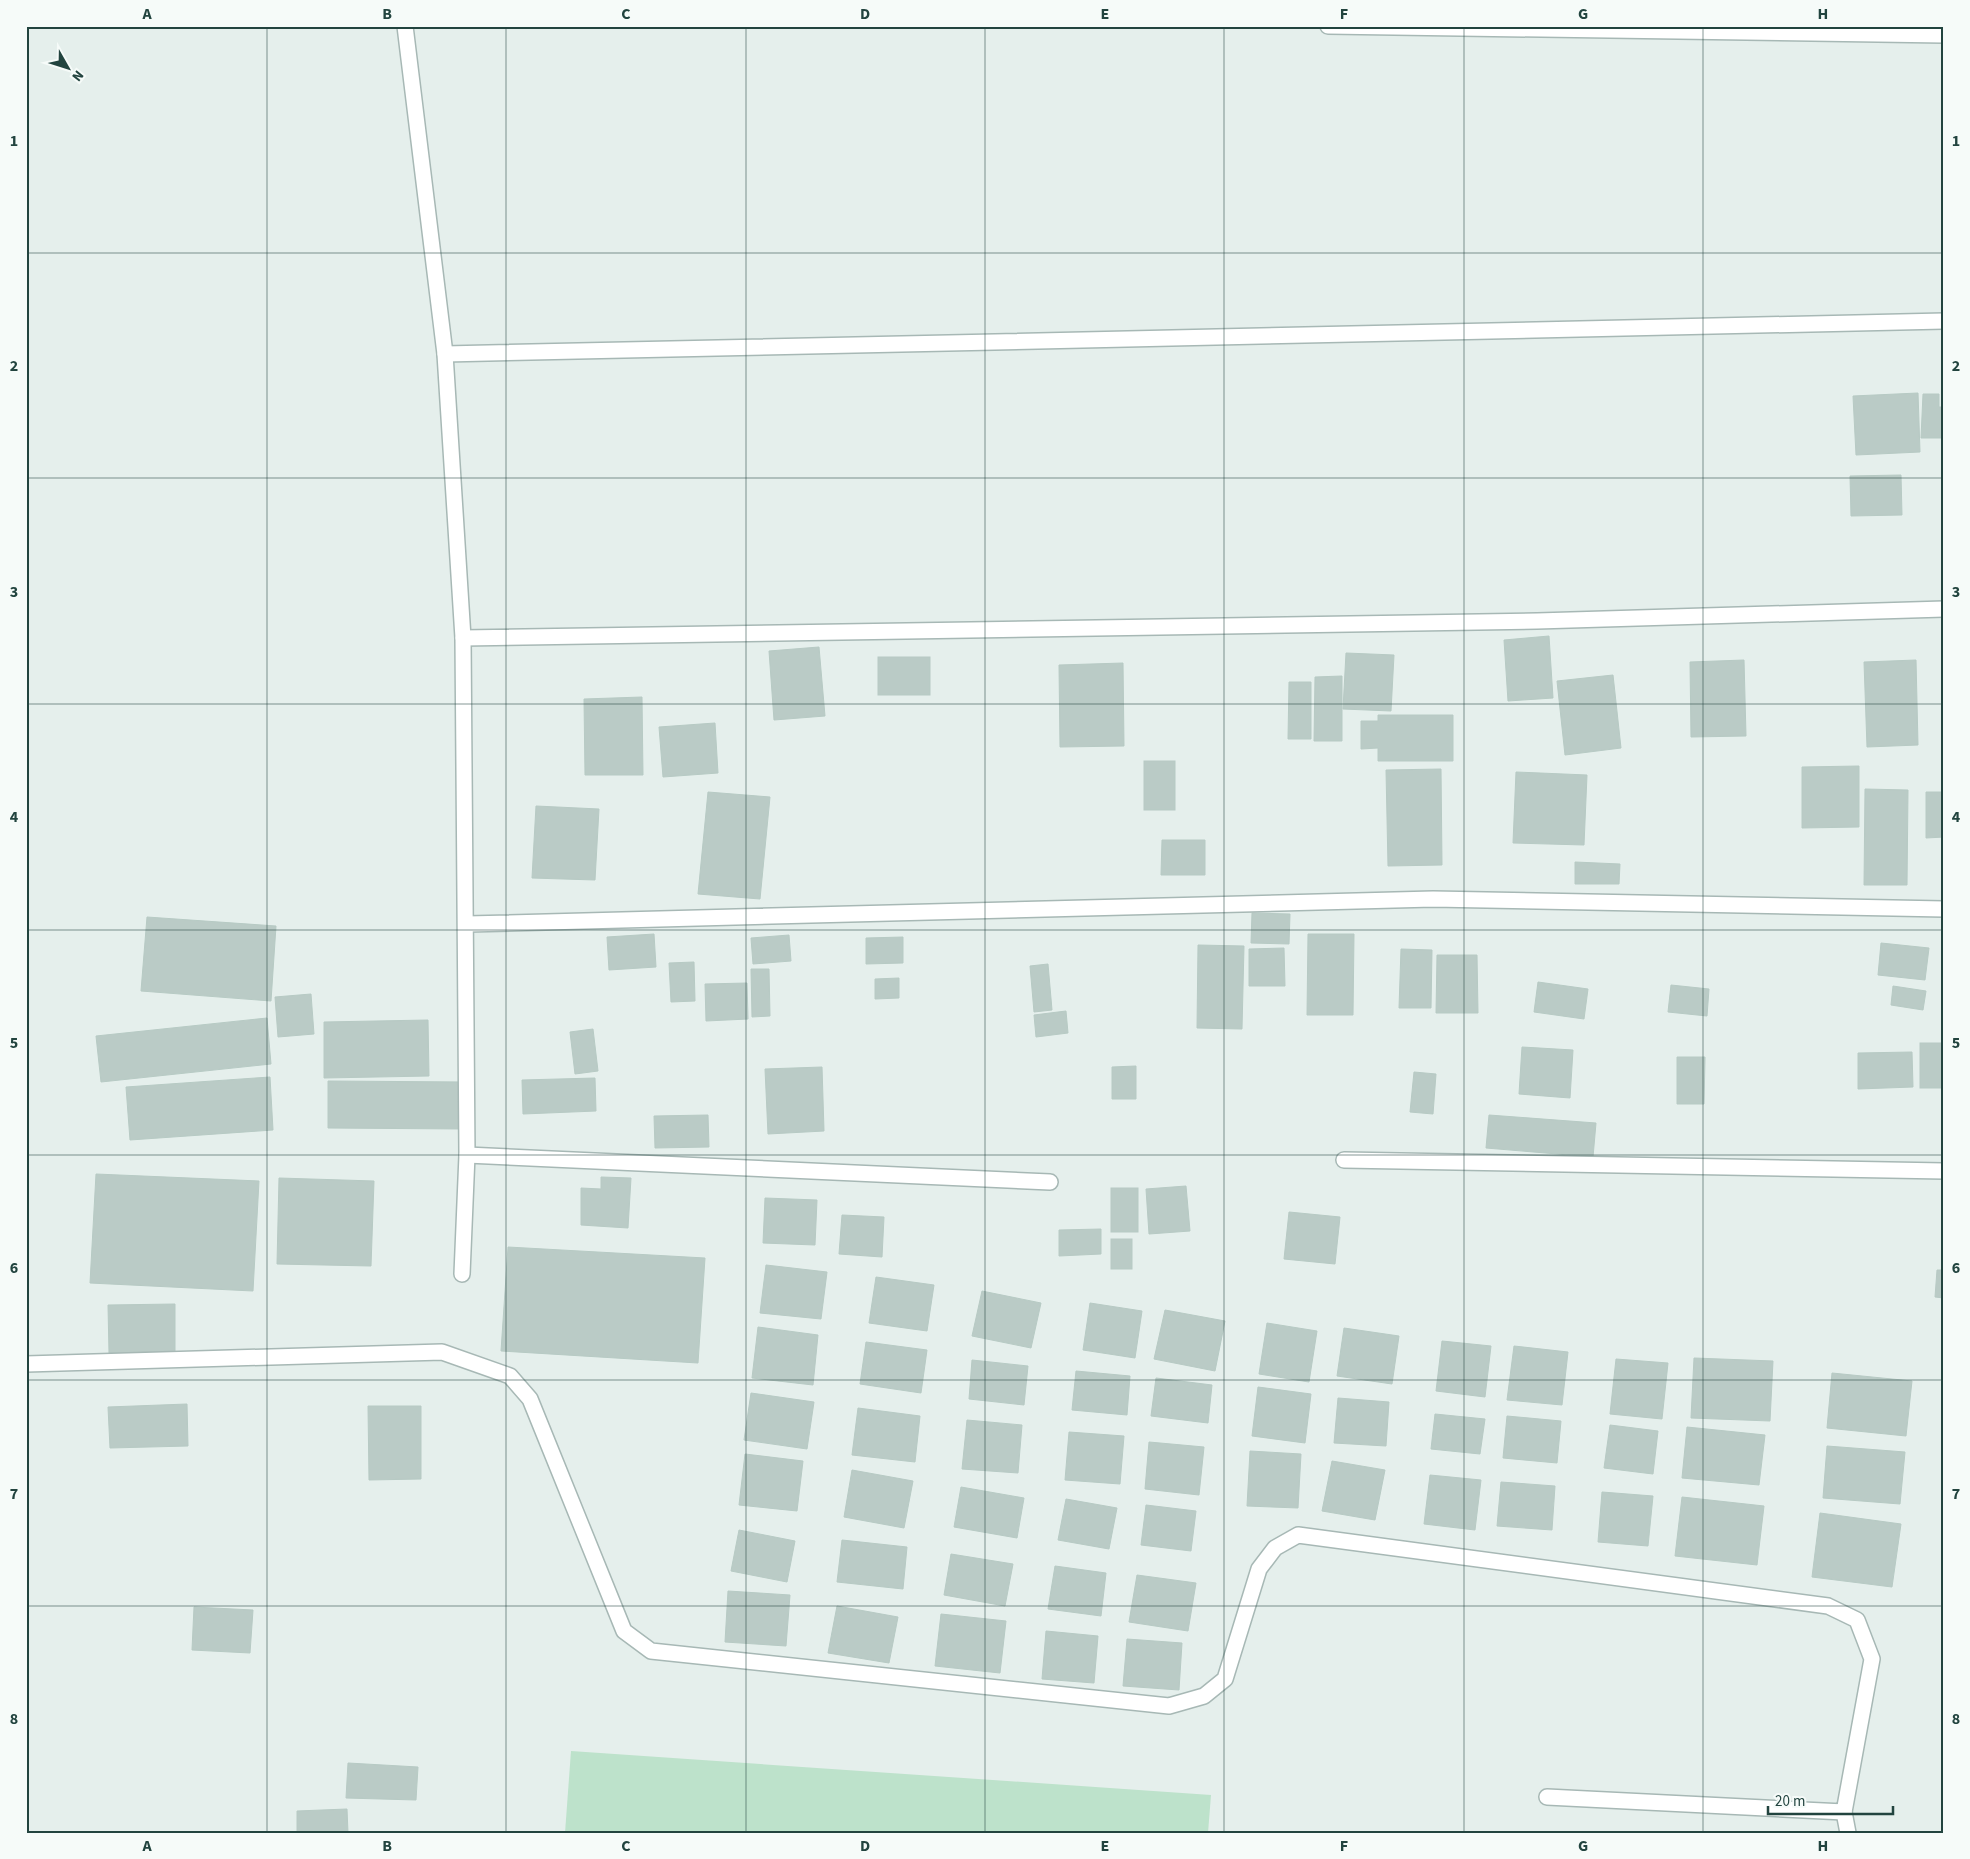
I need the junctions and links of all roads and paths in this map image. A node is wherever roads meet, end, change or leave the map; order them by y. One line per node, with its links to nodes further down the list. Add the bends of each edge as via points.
1 (405, 26): 5 (street)
2 (1328, 26): 3 (street)
3 (1944, 35)
4 (1944, 321): 5 (street)
5 (445, 354): 7 (street)
6 (1944, 609): 7 (street, via 1537,621)
7 (463, 638): 9 (street)
8 (1944, 909): 9 (street, via 1433,899)
9 (467, 924): 10 (street)
10 (467, 1155): 13 (street); 14 (street)
11 (1344, 1160): 12 (street)
12 (1944, 1171)
13 (1050, 1182)
14 (462, 1274)
15 (26, 1364): 17 (street, via 442,1352 510,1376 530,1399 624,1630 651,1651 1168,1706 1204,1696 1225,1679 1259,1569 1274,1548 1298,1535 1828,1606 1857,1620 1872,1659)
16 (1548, 1797): 17 (street)
17 (1844, 1812): 18 (street)
18 (1848, 1833)

